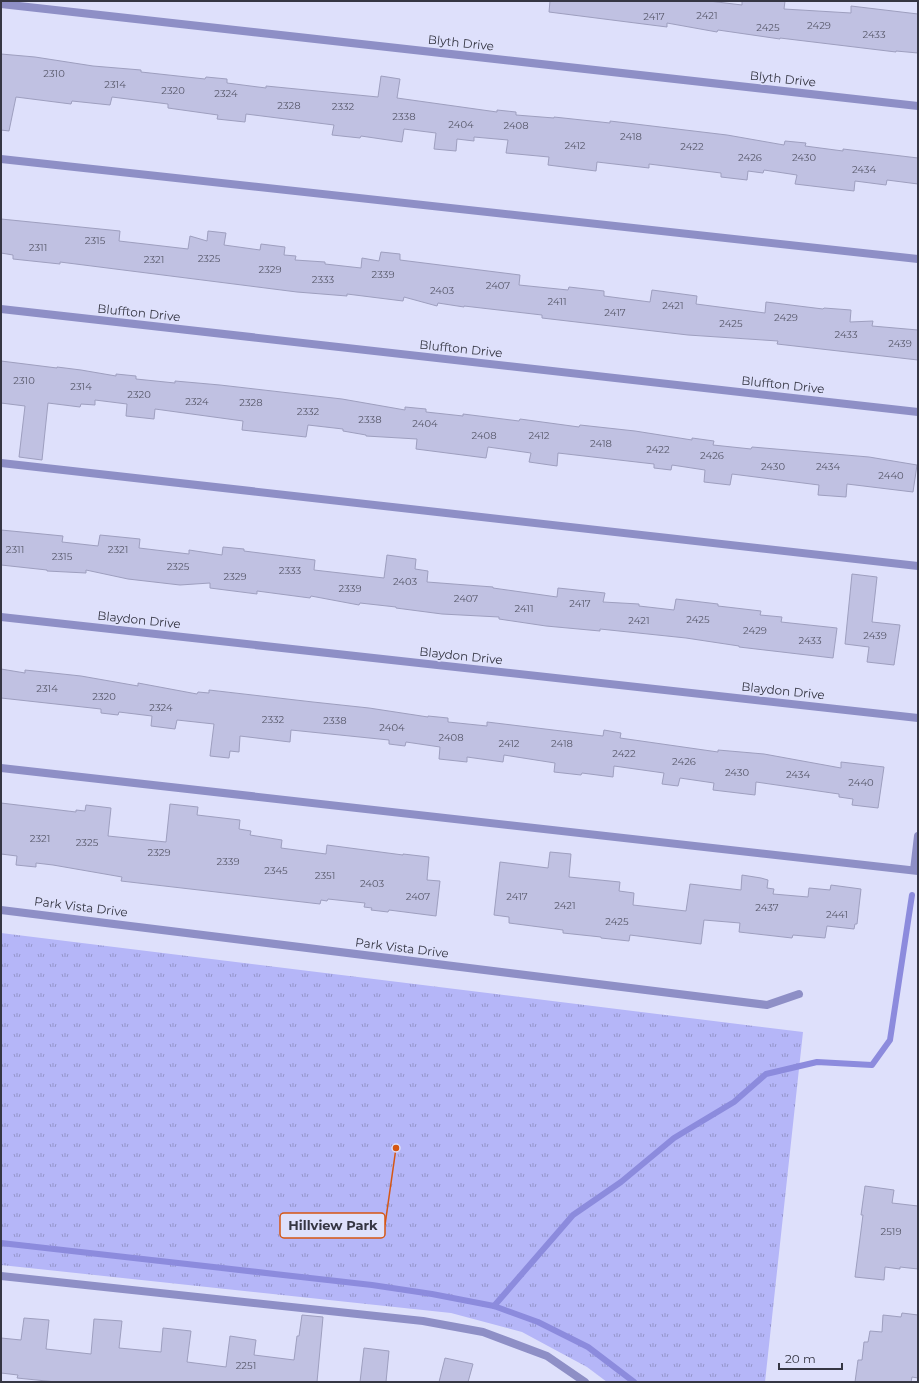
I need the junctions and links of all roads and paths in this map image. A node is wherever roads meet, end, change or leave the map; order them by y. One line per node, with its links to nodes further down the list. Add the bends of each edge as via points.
1 (1, 4): 2 (street, Blyth Drive)
2 (918, 106)
3 (1, 159): 4 (street)
4 (918, 259)
5 (1, 309): 6 (street, Bluffton Drive)
6 (918, 412)
7 (1, 463): 8 (street)
8 (918, 566)
9 (1, 617): 10 (street, Blaydon Drive)
10 (918, 718)
11 (1, 768): 13 (street)
12 (918, 836): 13 (street)
13 (916, 870)
14 (1, 910): 15 (street, Park Vista Drive, via 767,1005)
15 (799, 994)
16 (1, 1276): 17 (street, via 423,1321 483,1332 540,1353)
17 (585, 1382)

